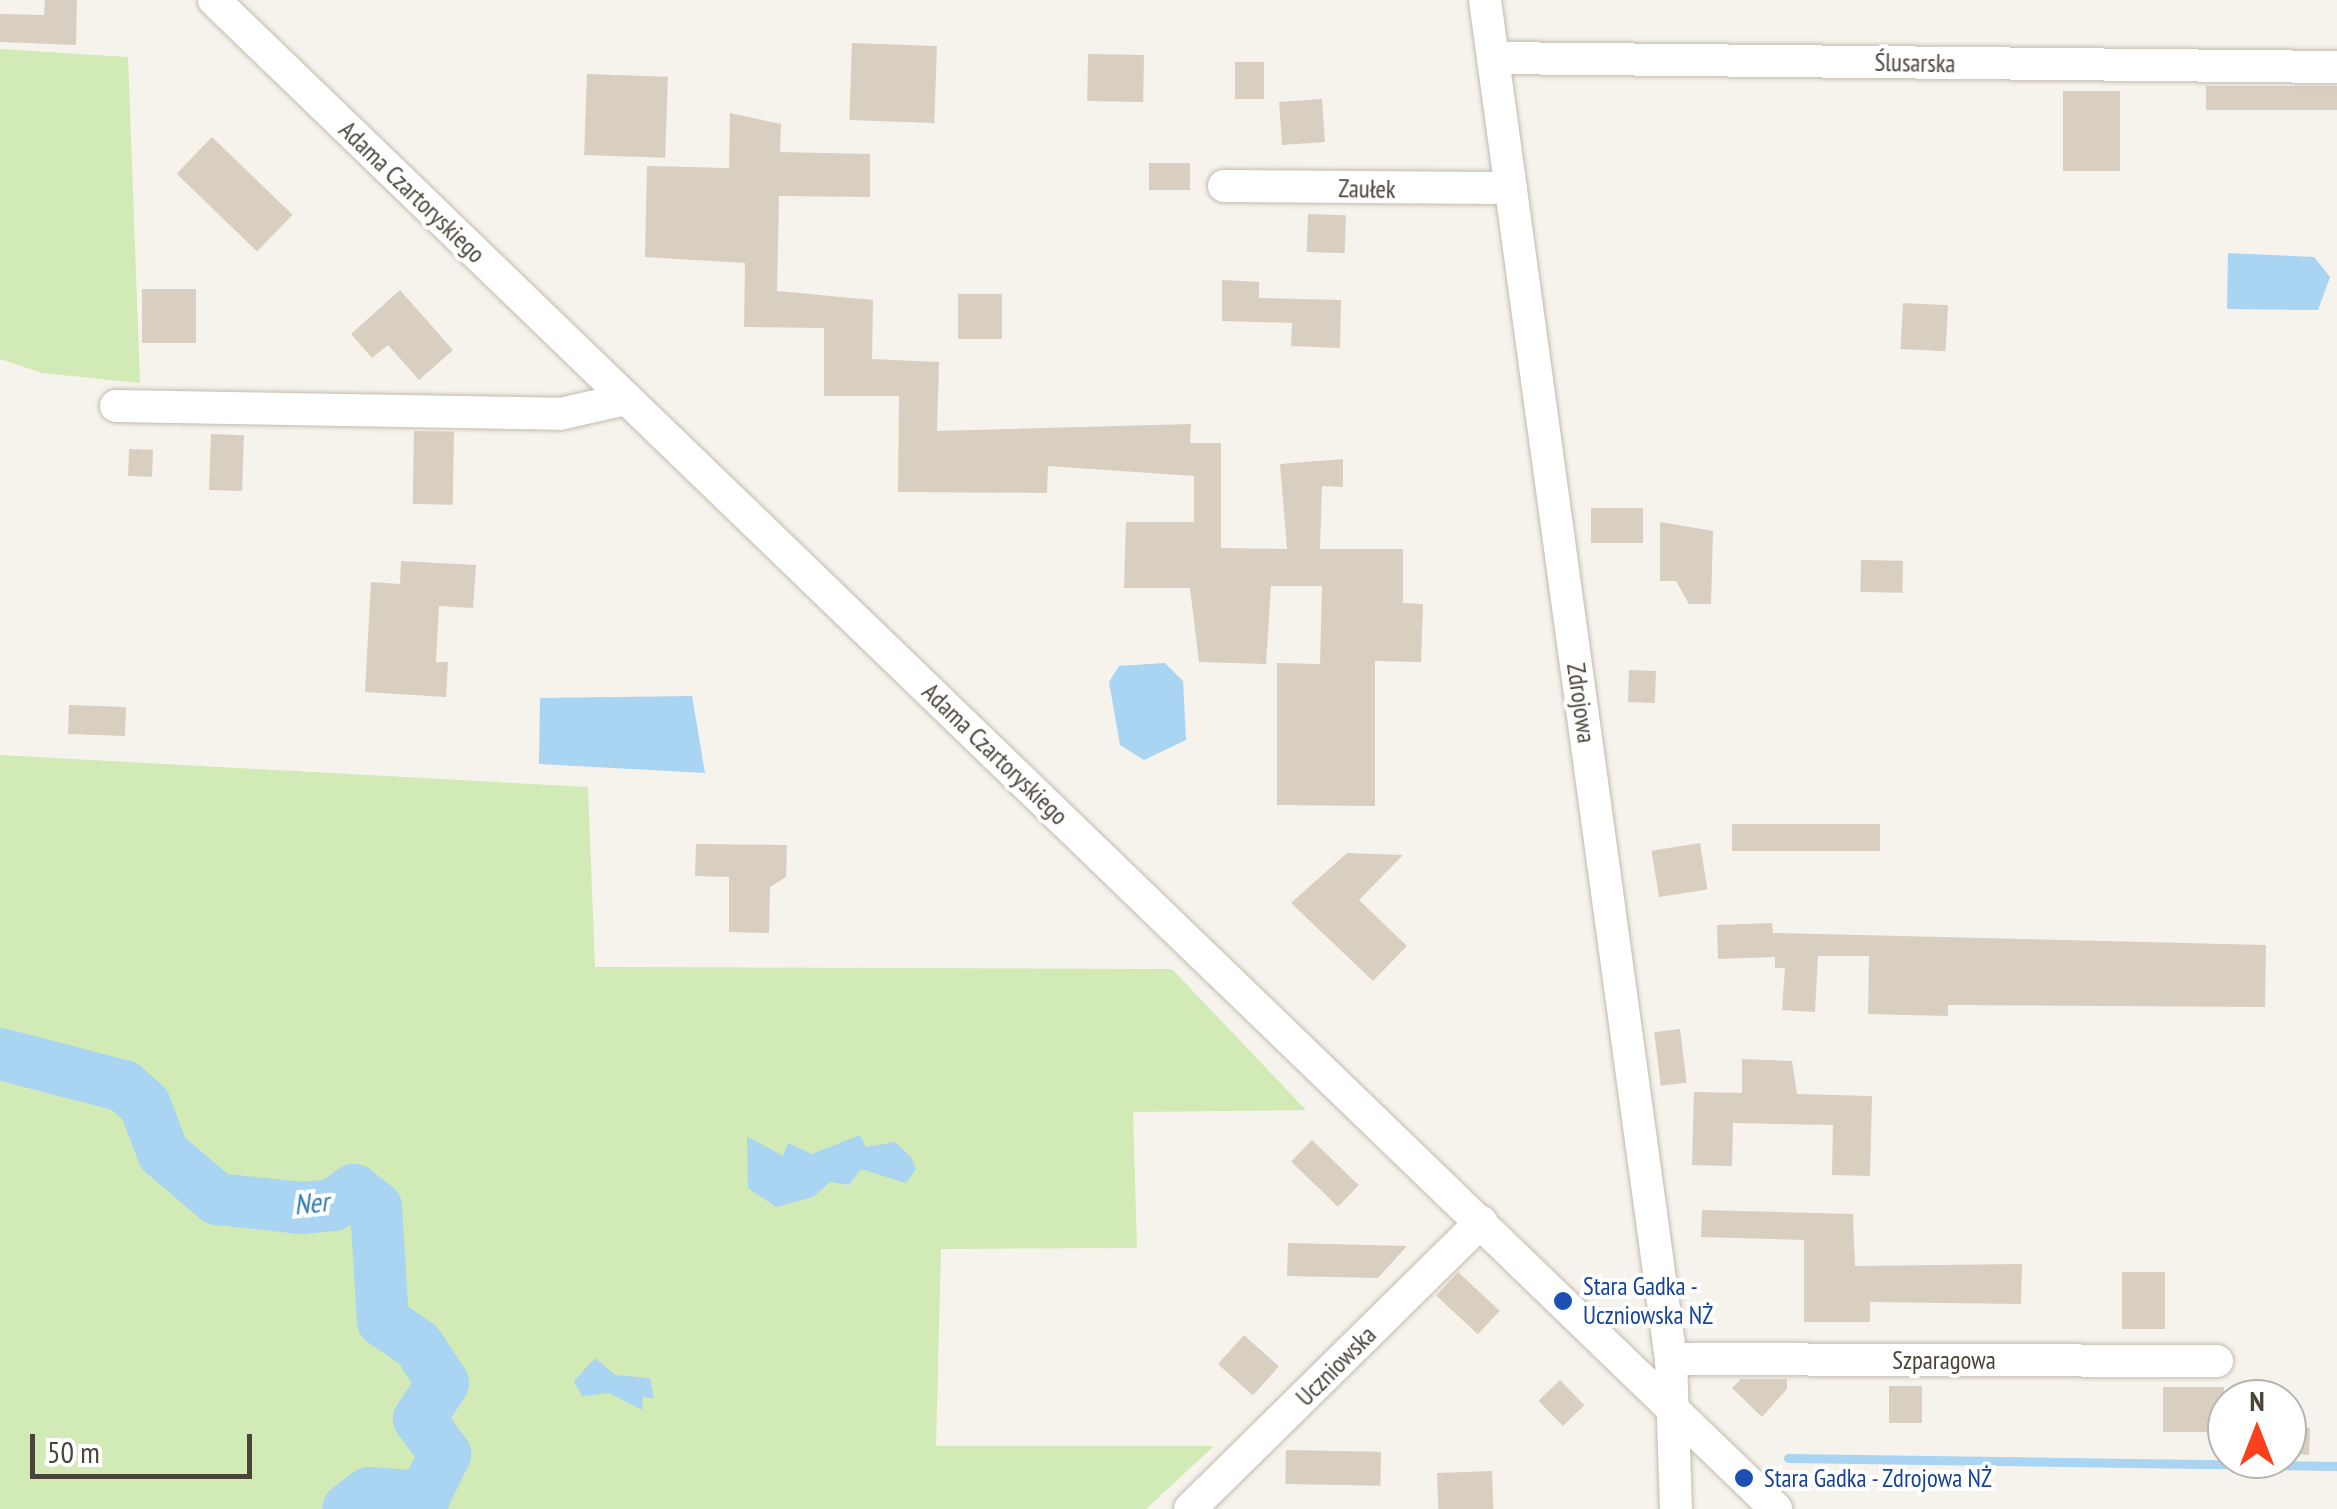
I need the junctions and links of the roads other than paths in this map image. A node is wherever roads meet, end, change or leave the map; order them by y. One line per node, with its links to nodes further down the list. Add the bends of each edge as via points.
1 (214, 0): 7 (street, Adama Czartoryskiego)
2 (1485, 0): 3 (street, Zdrojowa)
3 (1493, 58): 4 (street, Ślusarska); 6 (street, Zdrojowa)
4 (2337, 67)
5 (1224, 186): 6 (street, Zaułek)
6 (1511, 188): 10 (street, Zdrojowa)
7 (626, 398): 8 (street, via 560,414); 9 (street, Adama Czartoryskiego)
8 (116, 406)
9 (1481, 1222): 12 (street, Adama Czartoryskiego); 13 (street, Uczniowska)
10 (1671, 1358): 11 (street, Szparagowa); 12 (street, Zdrojowa)
11 (2217, 1361)
12 (1670, 1406): 14 (street, Zdrojowa); 15 (street, Adama Czartoryskiego)
13 (1190, 1509)
14 (1676, 1509)
15 (1776, 1509)

